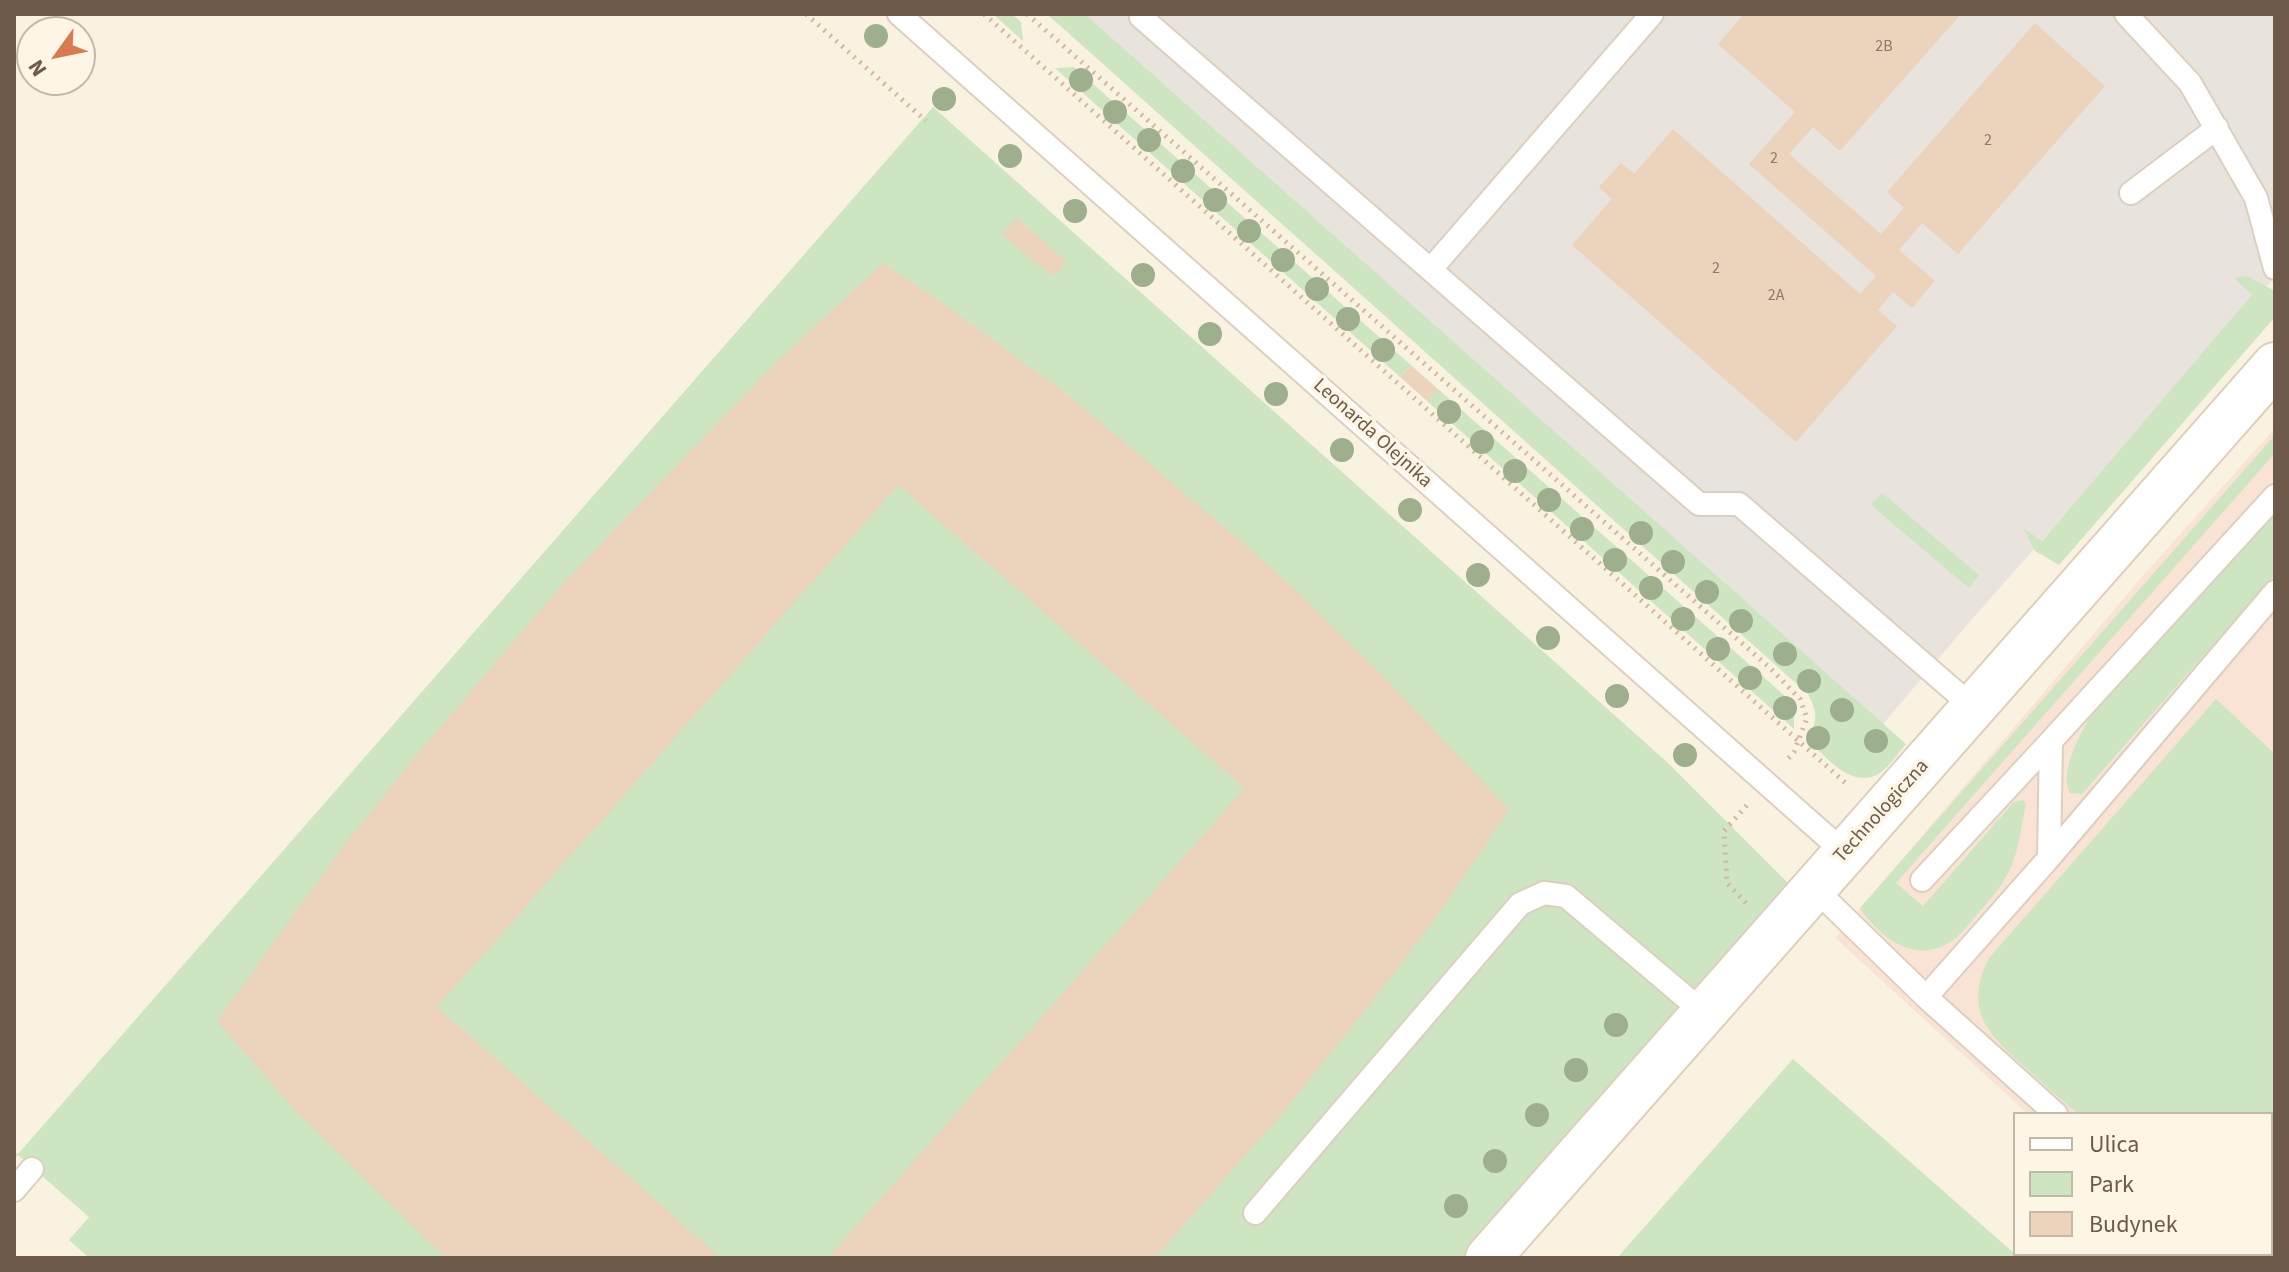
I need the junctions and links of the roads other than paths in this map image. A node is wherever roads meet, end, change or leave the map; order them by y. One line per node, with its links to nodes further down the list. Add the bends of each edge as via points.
1 (899, 14): 14 (lane, Leonarda Olejnika)
2 (1142, 14): 8 (lane)
3 (1652, 14): 8 (lane)
4 (2126, 14): 5 (lane, via 2190,83)
5 (2217, 128): 6 (lane); 7 (lane, via 2256,198)
6 (2131, 193)
7 (2275, 268)
8 (1431, 269): 12 (lane, via 1699,504 1739,504)
9 (2275, 365): 12 (street, Technologiczna)
10 (2275, 496): 13 (lane)
11 (2275, 592): 15 (lane)
12 (1974, 708): 14 (street, Technologiczna)
13 (2051, 741): 15 (lane); 16 (lane)
14 (1845, 853): 17 (street, Technologiczna)
15 (2049, 858): 18 (lane)
16 (1922, 880)
17 (1814, 888): 18 (lane); 19 (street, Technologiczna)
18 (1926, 997): 20 (lane)
19 (1703, 1012): 23 (lane, via 1566,896 1544,893 1520,904); 24 (street, Technologiczna)
20 (2054, 1112)
21 (32, 1169): 22 (lane)
22 (14, 1190)
23 (1255, 1213)
24 (1488, 1258)

